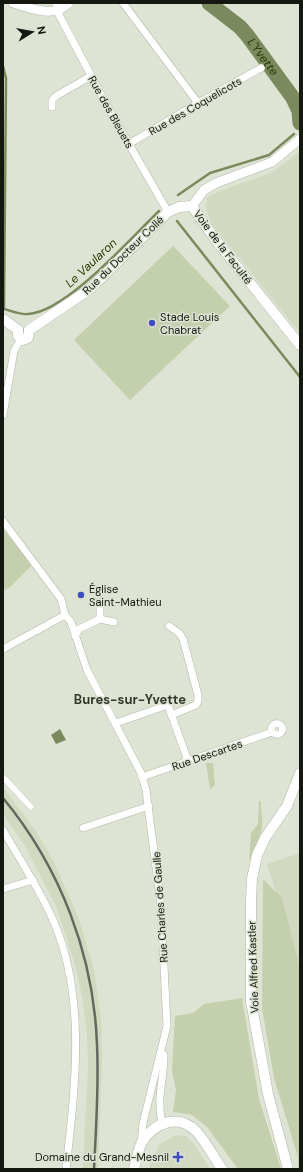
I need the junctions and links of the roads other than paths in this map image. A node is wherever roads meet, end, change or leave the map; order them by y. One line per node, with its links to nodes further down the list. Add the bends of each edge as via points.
1 (13, 3): 4 (street, via 46,12)
2 (69, 3): 4 (street, via 63,9)
3 (123, 3): 7 (street)
4 (56, 7): 6 (street, Rue des Bleuets)
5 (261, 68): 7 (street, Rue des Coquelicots)
6 (91, 76): 8 (street, via 56,96 52,100); 10 (street, Rue des Bleuets)
7 (198, 103): 10 (street, Rue des Coquelicots)
8 (52, 107)
9 (300, 138): 11 (street, via 272,162 204,190)
10 (129, 144): 12 (street, Rue des Bleuets)
11 (192, 206): 12 (main road, Rue du Docteur Collé, via 179,207); 15 (main road, Voie de la Faculté, via 253,288)
12 (168, 212): 14 (main road, Rue du Docteur Collé, via 90,289 29,330 28,338)
13 (3, 319): 14 (main road)
14 (19, 334): 16 (street)
15 (300, 345)
16 (3, 415)
17 (3, 522): 19 (street, via 59,595)
18 (100, 602): 20 (street)
19 (65, 615): 23 (street); 24 (street)
20 (100, 619): 21 (street); 23 (street, via 80,629)
21 (114, 622)
22 (169, 626): 25 (street, via 183,639 198,695 196,705)
23 (75, 636): 26 (street, via 87,670)
24 (3, 649)
25 (171, 714): 26 (street, via 168,705); 28 (street)
26 (116, 723): 30 (street, Rue Charles de Gaulle)
27 (272, 732): 28 (street, Rue Descartes)
28 (188, 761): 30 (street, Rue Descartes)
29 (300, 773): 44 (main road, Voie Alfred Kastler, via 287,806 265,838 257,855 251,894 251,1001 268,1094)
30 (142, 775): 32 (street, Rue Charles de Gaulle)
31 (3, 777): 33 (street)
32 (149, 806): 34 (street); 38 (street, Rue Charles de Gaulle, via 161,906 167,1008)
33 (31, 807)
34 (83, 828)
35 (3, 830): 36 (street)
36 (33, 880): 37 (street); 41 (street, via 54,921 70,982 76,1060)
37 (3, 889)
38 (164, 1043): 39 (street, Rue Charles de Gaulle, via 164,1067 159,1093); 40 (street, Rue Charles de Gaulle, via 143,1123)
39 (162, 1124): 40 (main road, Rue Charles de Gaulle, via 153,1129); 43 (main road, via 178,1122 190,1126 201,1137)
40 (141, 1144): 42 (main road, Rue Charles de Gaulle)
41 (66, 1169)
42 (134, 1169)
43 (222, 1169)
44 (288, 1169)

